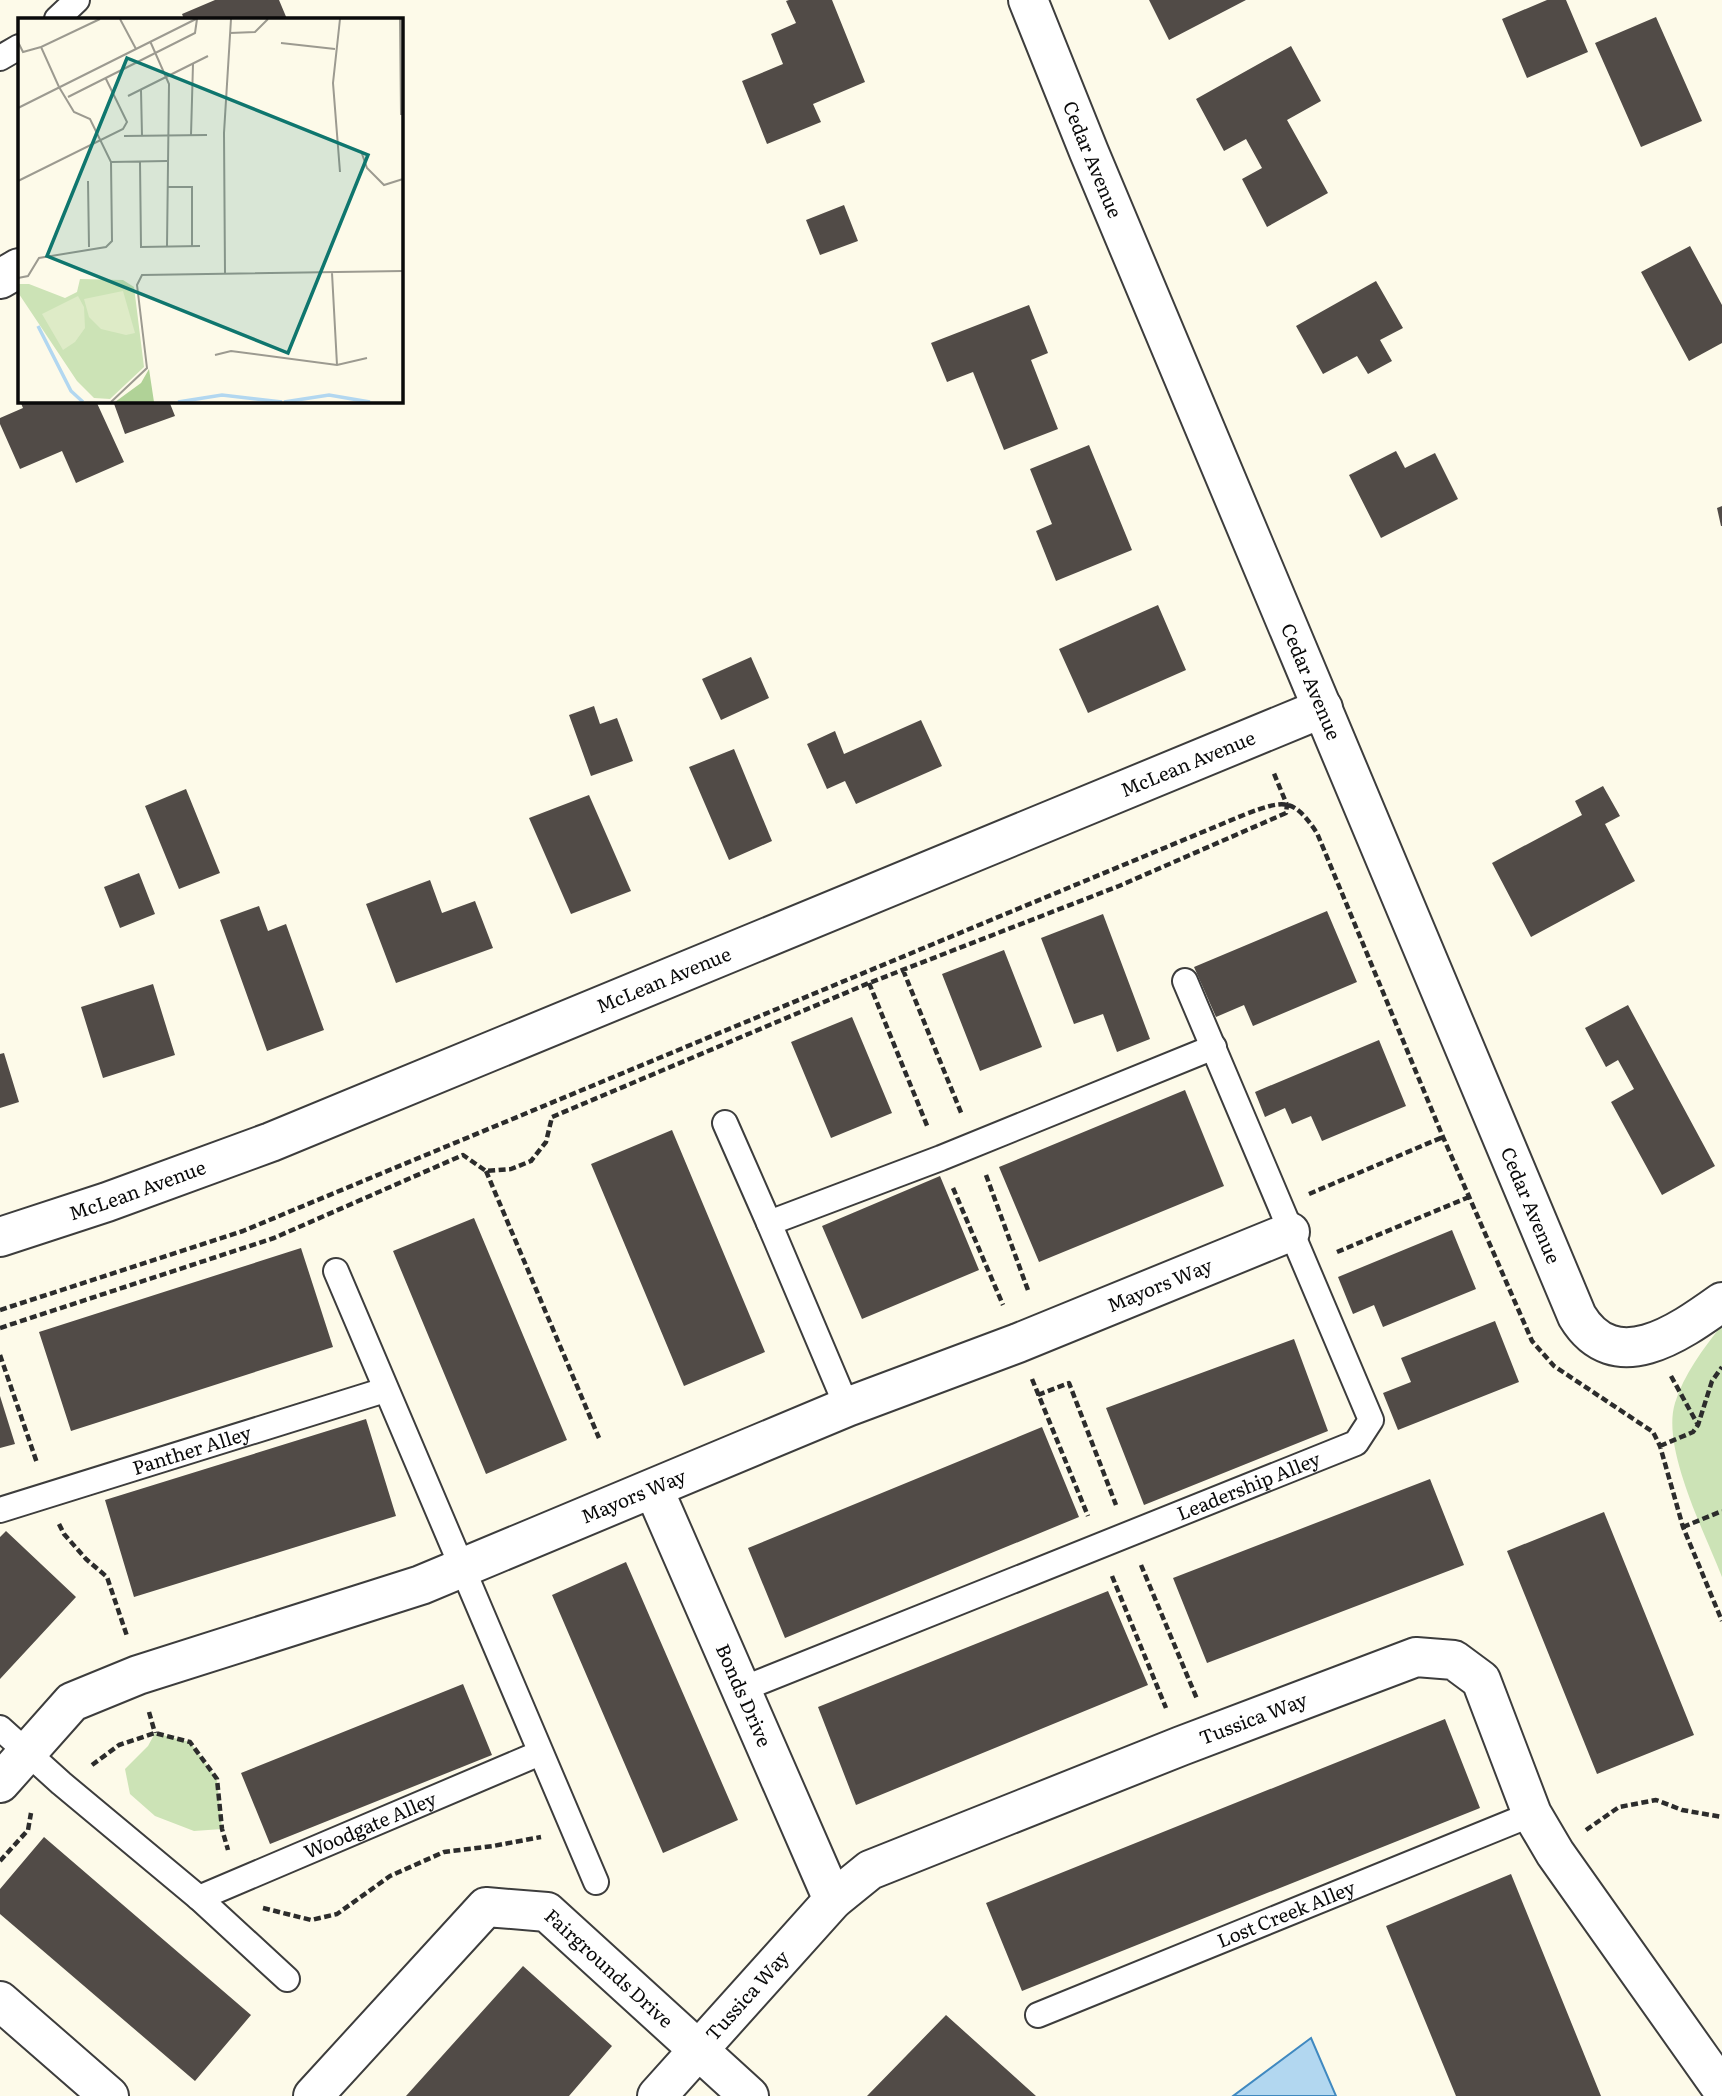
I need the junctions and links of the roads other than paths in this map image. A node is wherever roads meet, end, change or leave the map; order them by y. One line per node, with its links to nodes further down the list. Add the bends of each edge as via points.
1 (77, 0): 3 (lane)
2 (1028, 0): 8 (street, Cedar Avenue)
3 (58, 18)
4 (18, 48): 5 (lane)
5 (0, 58)
6 (18, 269): 7 (street)
7 (0, 279)
8 (1323, 708): 14 (street, McLean Avenue, via 271,1142); 16 (street, Cedar Avenue, via 1584,1327 1603,1342 1643,1346 1668,1337)
9 (1185, 981): 10 (lane, Leadership Alley)
10 (1214, 1047): 12 (lane, Leadership Alley); 13 (lane)
11 (725, 1122): 13 (lane)
12 (1284, 1219): 18 (street, Mayors Way, via 1018,1343); 22 (lane, Leadership Alley, via 1371,1420 1356,1443)
13 (769, 1223): 18 (lane)
14 (0, 1237)
15 (336, 1271): 17 (lane)
16 (1722, 1302)
17 (385, 1390): 20 (lane, Panther Alley); 21 (lane)
18 (847, 1408): 19 (street, Mayors Way)
19 (654, 1490): 21 (street, Mayors Way); 22 (street, Bonds Drive)
20 (0, 1510)
21 (462, 1567): 23 (street, Mayors Way, via 421,1585 138,1675 72,1702); 24 (lane)
22 (740, 1690): 29 (street, Bonds Drive)
23 (13, 1741): 25 (street, Mayors Way); 28 (lane)
24 (540, 1753): 27 (lane); 28 (lane, Woodgate Alley)
25 (0, 1783)
26 (1532, 1814): 29 (street, Tussica Way, via 1481,1680 1454,1660 1416,1657 870,1870); 32 (lane, Lost Creek Alley); 34 (street, Tussica Way)
27 (596, 1882)
28 (199, 1898): 30 (lane)
29 (833, 1900): 33 (street, Tussica Way)
30 (287, 1979)
31 (0, 2001): 35 (street)
32 (1038, 2015)
33 (699, 2051): 36 (street, Fairgrounds Drive, via 547,1912 486,1907); 37 (street, Tussica Way); 38 (street, Fairgrounds Drive)
34 (1722, 2089)
35 (109, 2096)
36 (313, 2096)
37 (657, 2096)
38 (749, 2096)

